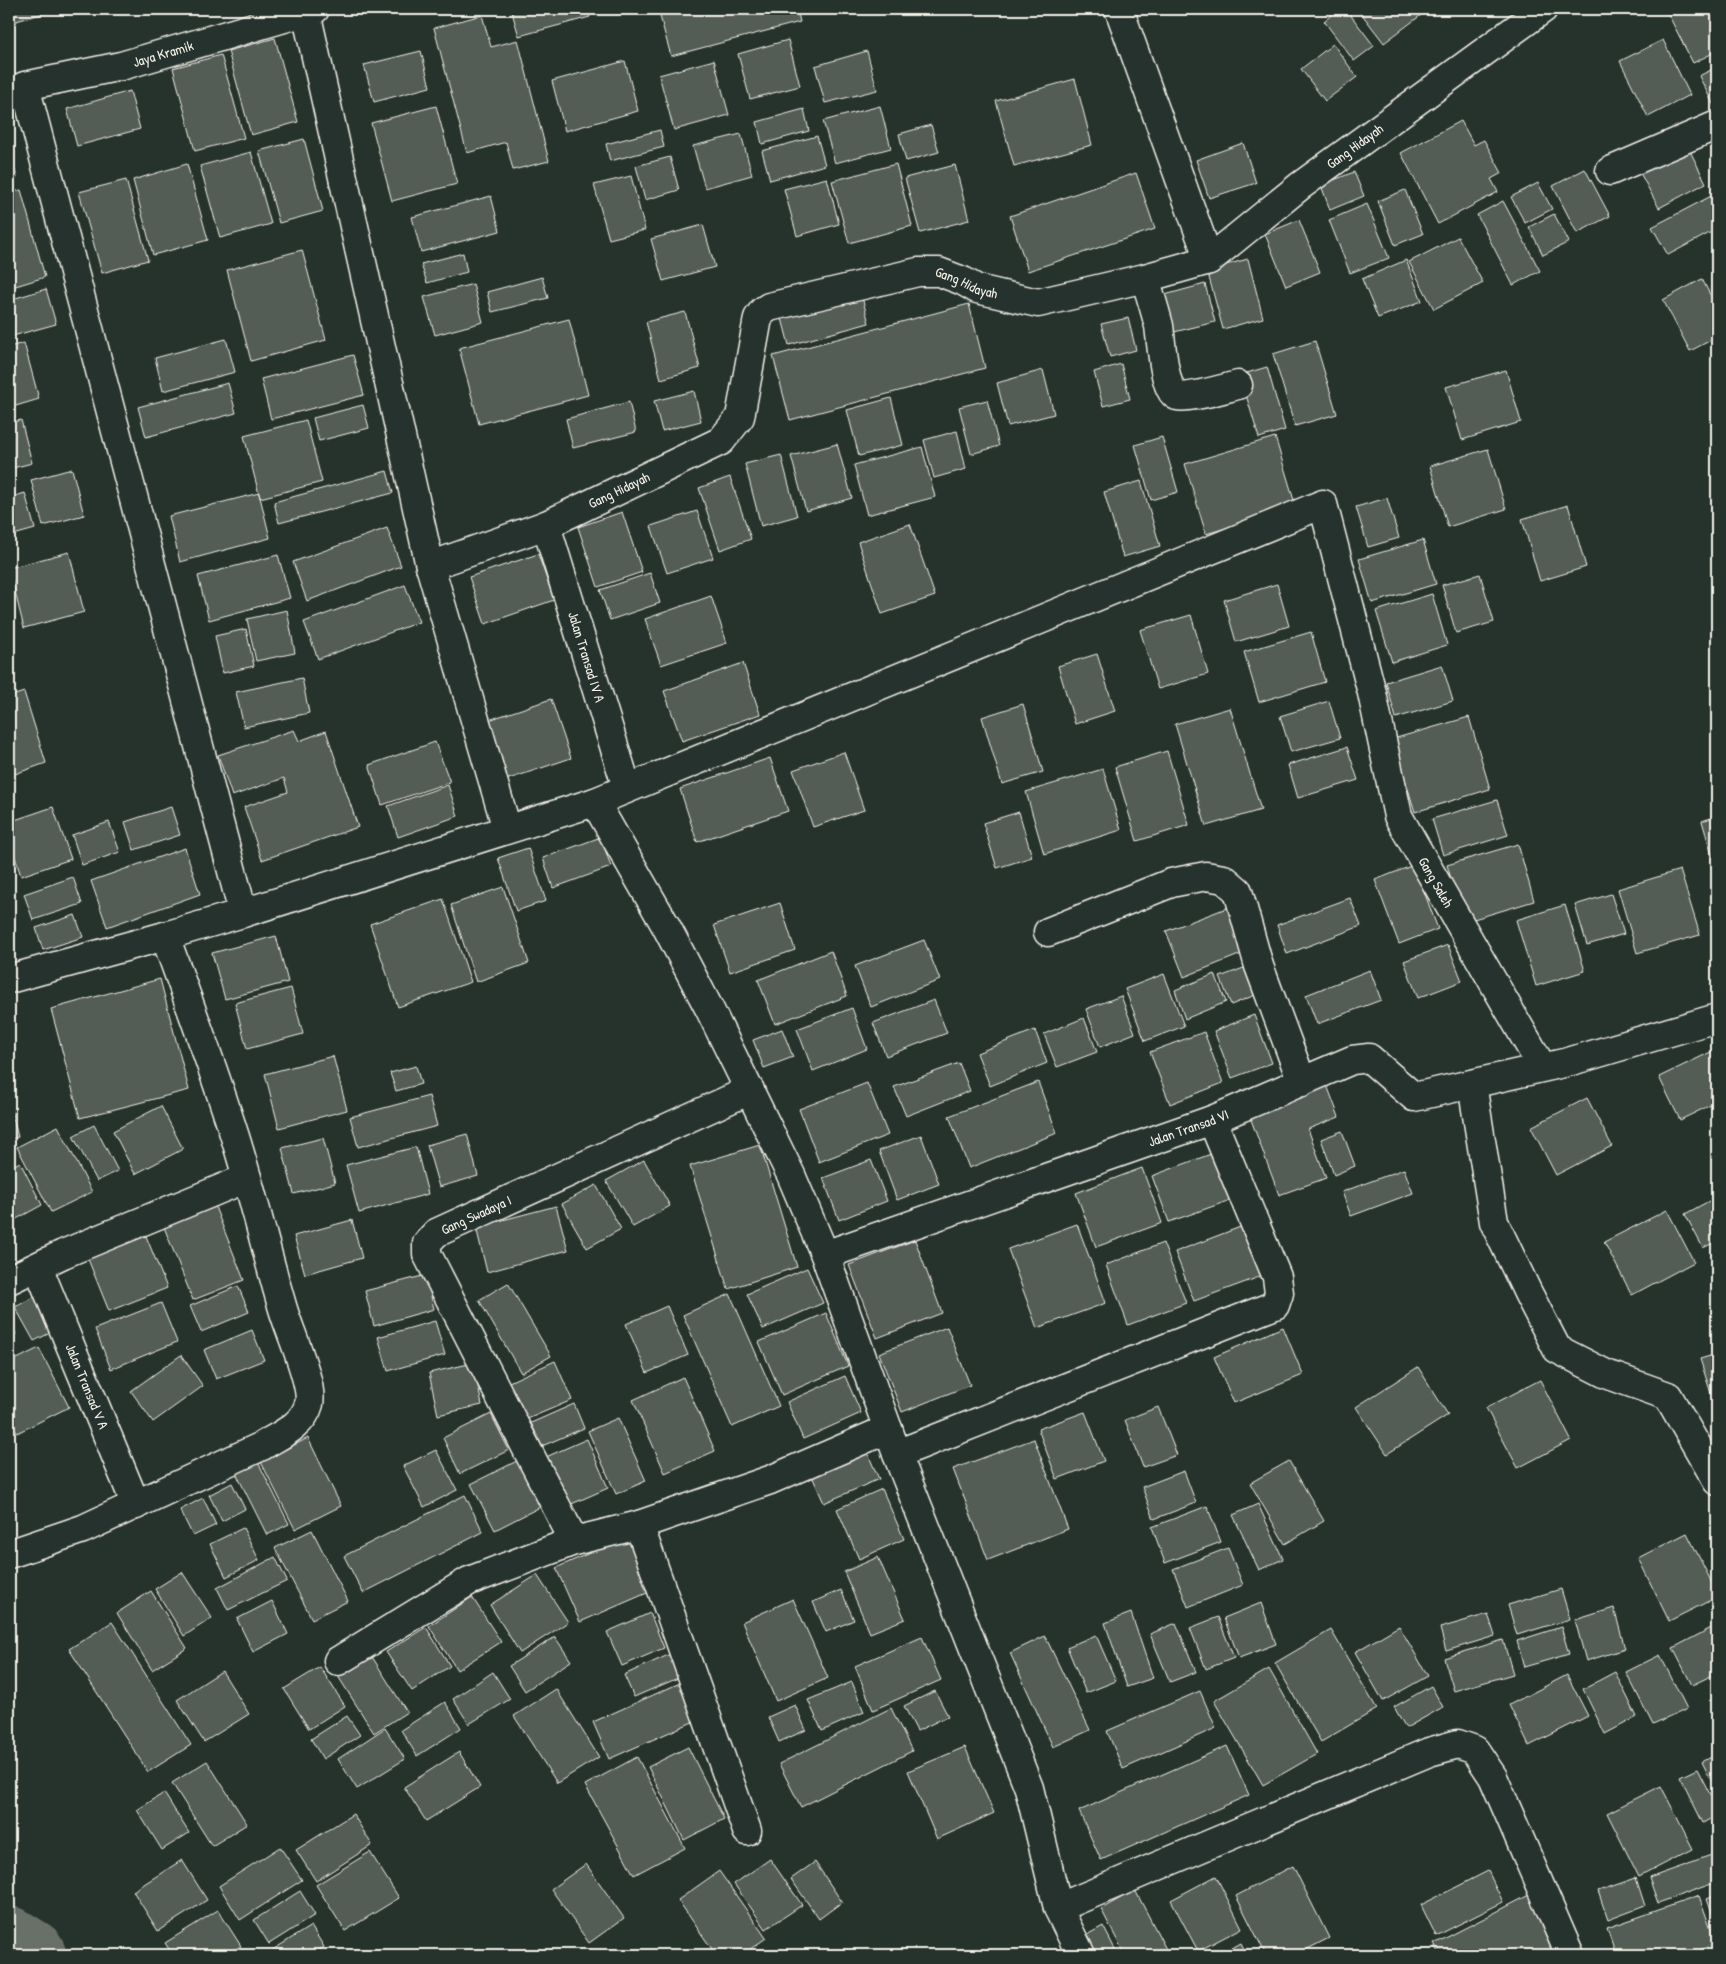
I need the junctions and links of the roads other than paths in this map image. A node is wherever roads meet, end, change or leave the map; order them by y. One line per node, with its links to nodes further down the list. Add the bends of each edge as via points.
1 (1118, 9): 7 (street)
2 (1543, 9): 7 (street, Gang Hidayah, via 1300,186)
3 (310, 10): 4 (street, Jaya Kramik, via 121,66); 11 (street)
4 (17, 89): 15 (street)
5 (1717, 125): 6 (street)
6 (1610, 171)
7 (1209, 260): 8 (street, Gang Hidayah)
8 (1145, 278): 9 (street, via 1172,392 1177,396 1187,395); 10 (street, Gang Hidayah, via 1038,303 977,288 939,272 918,272 769,307 758,318 740,417 721,442)
9 (1238, 385)
10 (546, 525): 11 (street, Gang Hidayah); 12 (street, Jalan Transad IV A)
11 (430, 566): 14 (street)
12 (627, 788): 13 (street); 20 (street, Gang Saleh, via 1323,504 1372,693 1398,816)
13 (596, 802): 14 (street); 23 (street, via 666,926)
14 (506, 829): 15 (street)
15 (243, 913): 17 (street)
16 (1048, 932): 21 (street, via 1171,883 1206,876 1224,878 1238,891 1259,966)
17 (165, 936): 18 (street); 25 (street)
18 (9, 979)
19 (1717, 1018): 20 (street)
20 (1542, 1067): 22 (street, Jalan Transad VI)
21 (1302, 1082): 22 (street, Jalan Transad VI, via 1352,1060 1368,1058 1414,1097); 24 (street, Jalan Transad VI)
22 (1472, 1084): 31 (street, via 1494,1222 1557,1349 1606,1374 1668,1396)
23 (750, 1090): 26 (street, via 792,1176); 34 (street, Gang Swadaya I, via 436,1233 427,1243 427,1254)
24 (1212, 1120): 26 (street, Jalan Transad VI); 30 (street, via 1277,1277 1279,1293 1275,1305)
25 (247, 1178): 27 (street); 32 (street, via 283,1310 304,1371 309,1402 303,1418 290,1430)
26 (825, 1255): 29 (street)
27 (38, 1267): 28 (street); 32 (street, Jalan Transad V A)
28 (9, 1280)
29 (888, 1429): 30 (street); 33 (street, via 770,1480)
30 (897, 1454): 38 (street, via 1029,1788)
31 (1717, 1481)
32 (136, 1505): 35 (street, via 83,1529)
33 (639, 1525): 34 (street); 37 (street)
34 (574, 1541): 36 (street, via 470,1581)
35 (9, 1554)
36 (338, 1662)
37 (747, 1831)
38 (1058, 1908): 39 (street); 40 (street, via 1429,1752 1458,1744 1475,1750 1494,1777)
39 (1080, 1955)
40 (1570, 1955)

